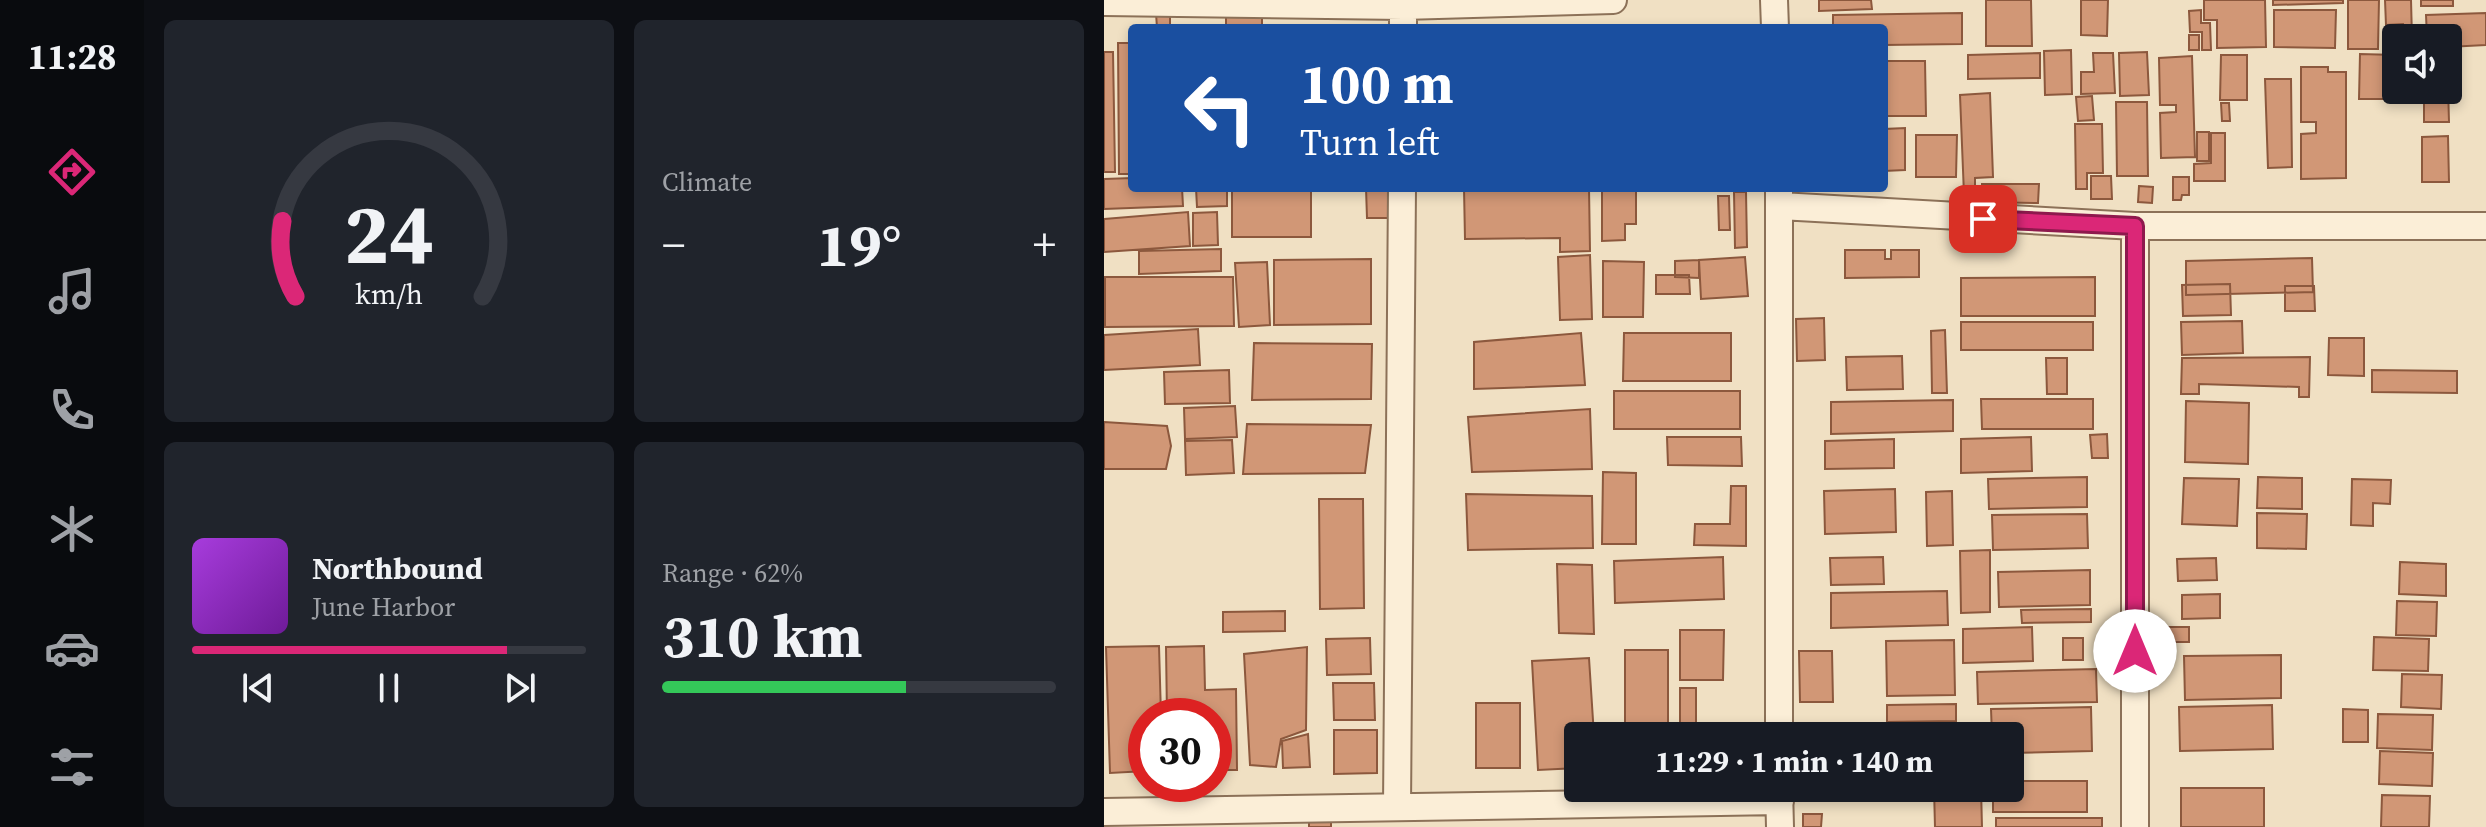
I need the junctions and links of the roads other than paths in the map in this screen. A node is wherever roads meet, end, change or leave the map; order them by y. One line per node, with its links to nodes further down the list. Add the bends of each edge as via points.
1 (1613, 0): 4 (street)
2 (1774, 0): 5 (street)
3 (1104, 2): 4 (street)
4 (1403, 11)
5 (1775, 24)
6 (1402, 192): 12 (street)
7 (1779, 197): 8 (street); 10 (street)
8 (2135, 226): 9 (street); 14 (street)
9 (2486, 226)
10 (1779, 722)
11 (1780, 805): 12 (street)
12 (1397, 807): 13 (street)
13 (1104, 812)
14 (2135, 827)

